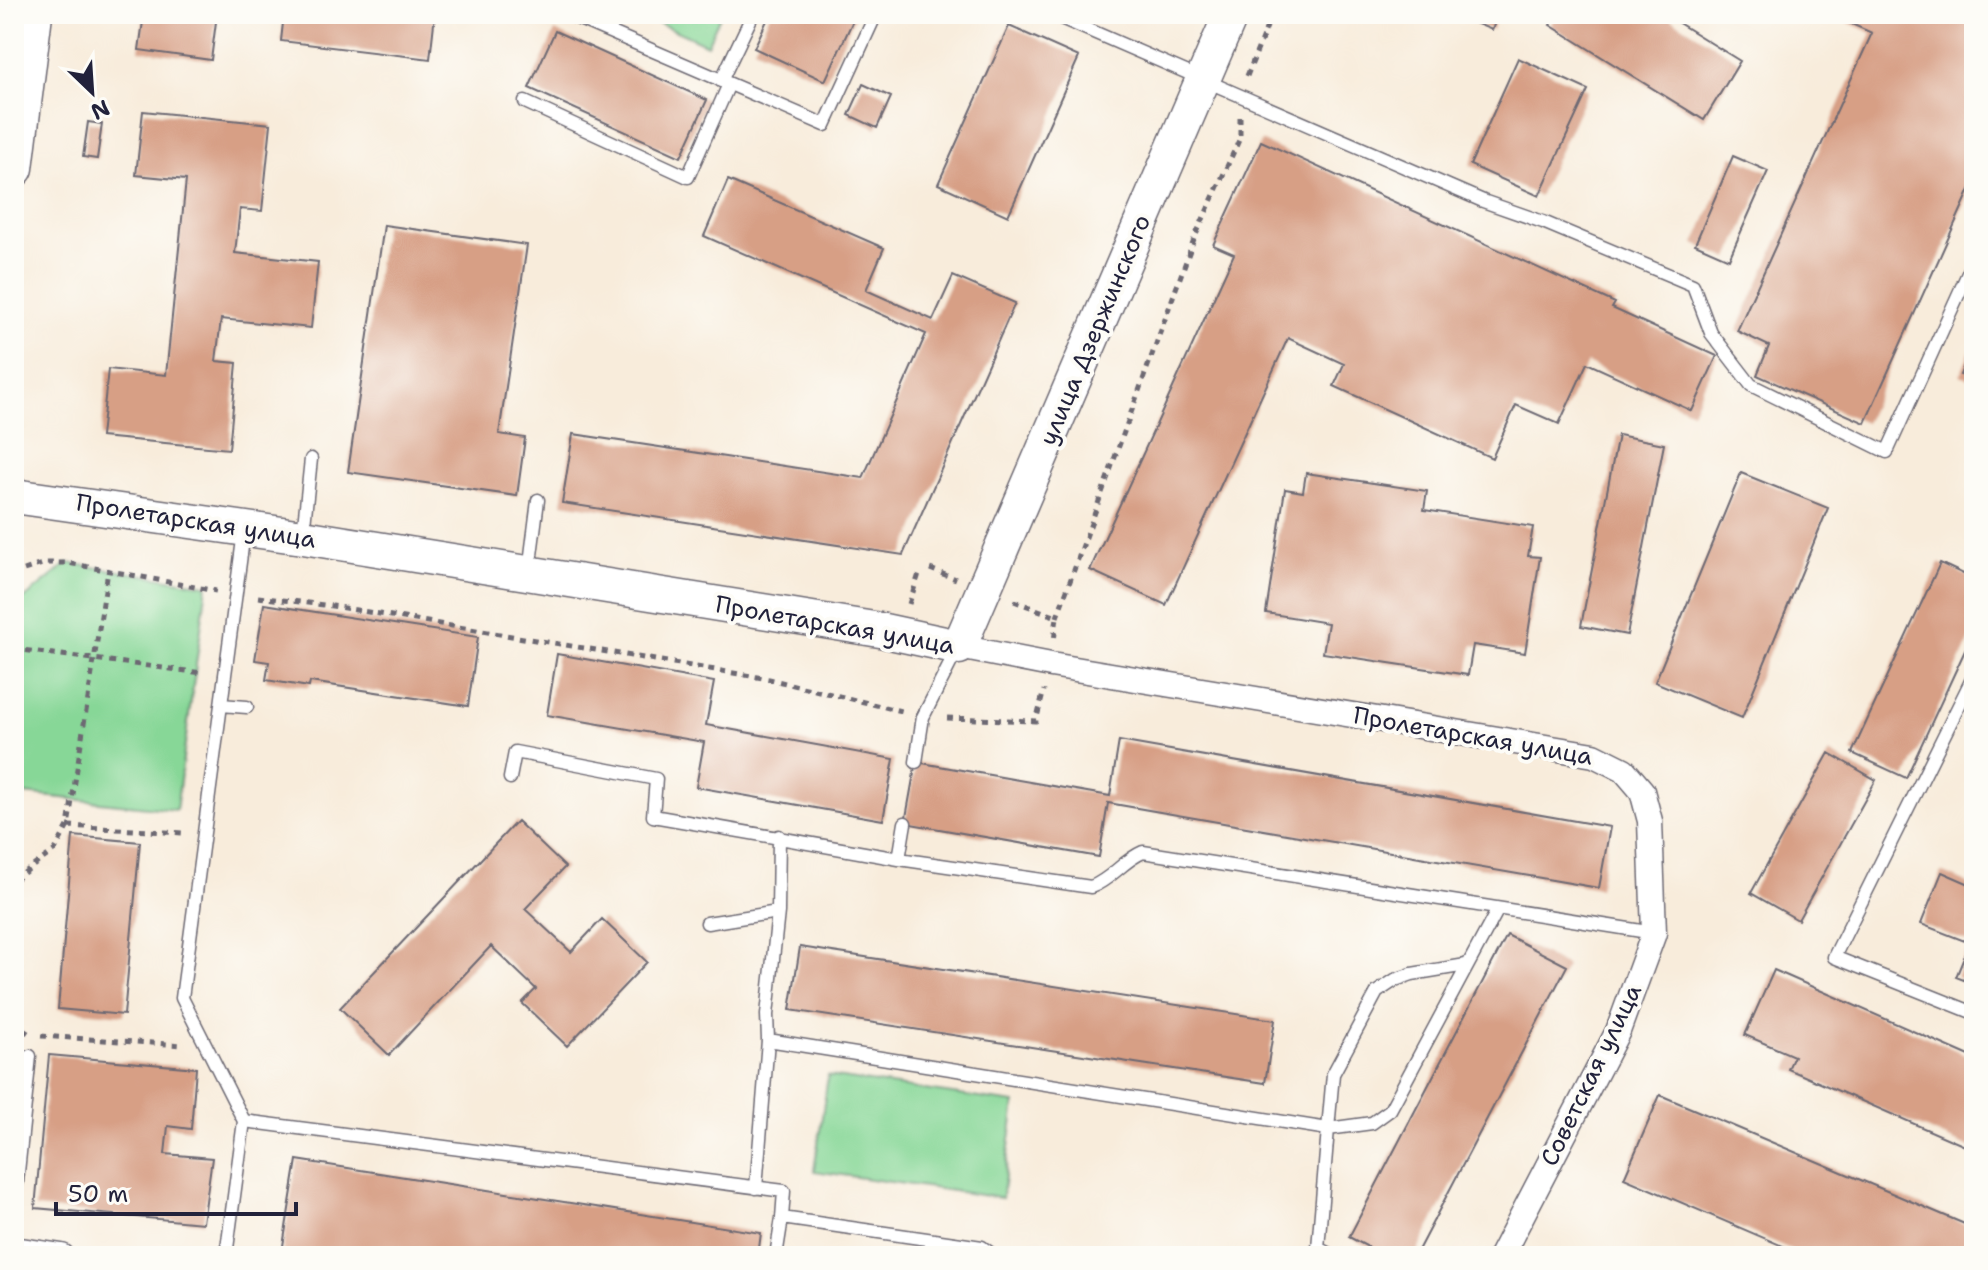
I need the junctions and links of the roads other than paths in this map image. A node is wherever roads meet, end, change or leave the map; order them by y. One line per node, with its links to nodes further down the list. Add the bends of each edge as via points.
1 (33, 14): 10 (main road)
2 (568, 14): 8 (lane)
3 (753, 14): 8 (lane)
4 (876, 14): 8 (lane, via 825,125)
5 (1052, 14): 7 (lane)
6 (1231, 14): 7 (street, улица Дзержинского)
7 (1202, 81): 11 (lane, via 1693,285 1711,333 1751,385 1887,452); 18 (street, улица Дзержинского)
8 (725, 82): 9 (lane, via 688,177)
9 (525, 102)
10 (14, 168)
11 (1974, 260)
12 (311, 459): 16 (lane)
13 (14, 496): 15 (street, Пролетарская улица)
14 (538, 500): 17 (lane)
15 (244, 529): 16 (street, Пролетарская улица); 20 (lane)
16 (303, 537): 17 (street, Пролетарская улица)
17 (529, 575): 18 (street, Пролетарская улица)
18 (959, 647): 22 (lane, via 923,717); 24 (street, Пролетарская улица, via 1594,755 1624,770)
19 (1974, 675): 33 (lane, via 1834,957)
20 (221, 705): 21 (lane); 36 (lane, via 182,998)
21 (247, 707)
22 (916, 762)
23 (510, 778): 26 (lane, via 515,752 656,779 653,816)
24 (1642, 791): 31 (street, Советская улица, via 1650,821)
25 (905, 823): 27 (lane)
26 (779, 836): 27 (lane); 29 (lane)
27 (899, 859): 28 (lane, via 1091,887 1143,852)
28 (1498, 909): 31 (lane); 32 (lane)
29 (778, 912): 30 (lane); 34 (lane)
30 (707, 923)
31 (1654, 933): 48 (street, Советская улица, via 1618,1031)
32 (1466, 965): 37 (lane, via 1390,1110 1372,1123); 37 (lane, via 1412,974 1377,992 1333,1074)
33 (1974, 1013)
34 (768, 1040): 37 (lane); 38 (lane)
35 (30, 1056): 39 (lane)
36 (244, 1121): 38 (lane); 44 (lane)
37 (1328, 1129): 42 (lane)
38 (756, 1188): 40 (lane, via 784,1191)
39 (14, 1211)
40 (782, 1218): 45 (lane); 46 (lane, via 982,1247)
41 (14, 1249): 43 (street)
42 (1315, 1252): 47 (lane)
43 (62, 1256)
44 (226, 1256)
45 (776, 1256)
46 (994, 1256)
47 (1333, 1256)
48 (1501, 1256)

